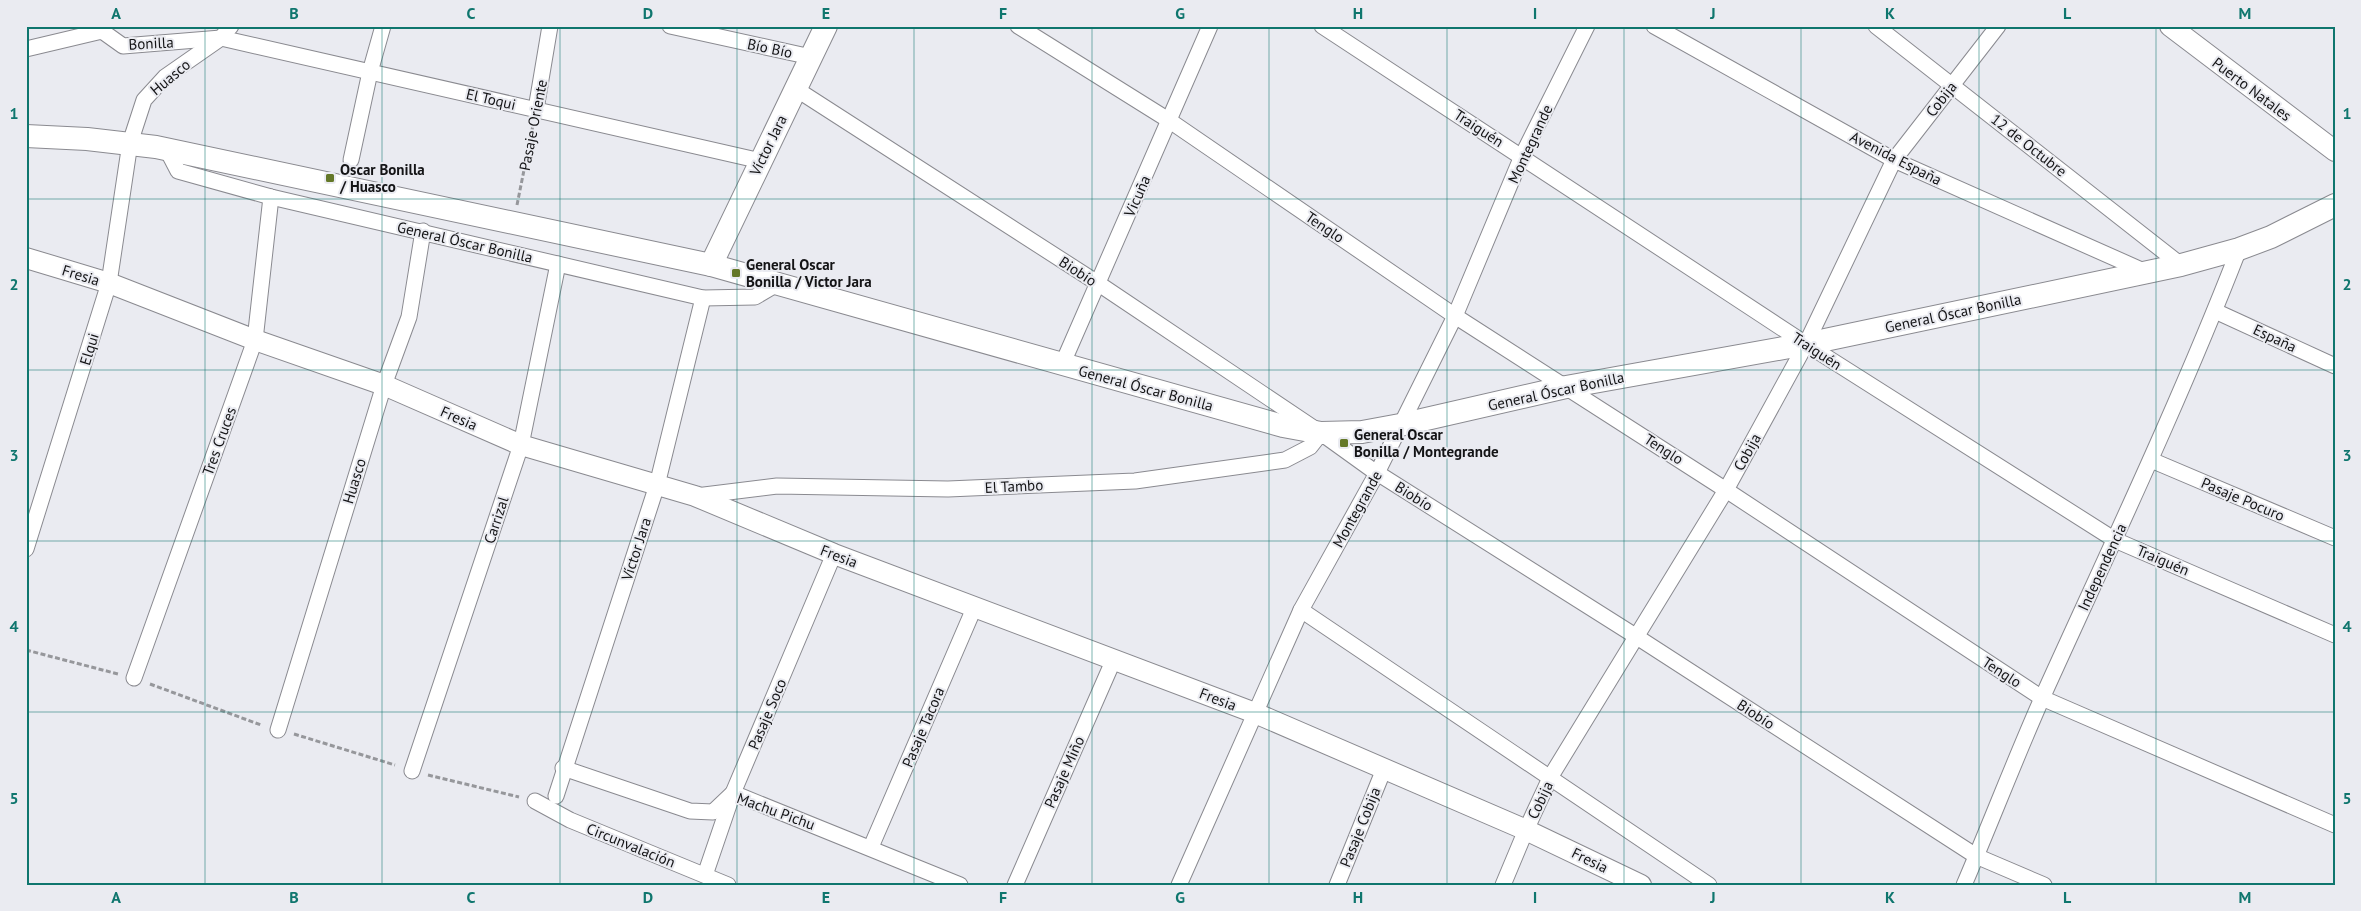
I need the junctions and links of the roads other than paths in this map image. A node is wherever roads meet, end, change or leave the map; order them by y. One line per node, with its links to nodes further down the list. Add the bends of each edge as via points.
1 (384, 26): 17 (street)
2 (550, 26): 20 (street, Pasaje Oriente)
3 (670, 26): 16 (street, Bío Bío)
4 (826, 26): 16 (main road, Víctor Jara)
5 (1018, 26): 21 (street, Tenglo)
6 (1210, 26): 21 (street, Vicuña)
7 (1322, 26): 26 (street, Traiguén)
8 (1587, 26): 26 (street, Montegrande)
9 (1654, 26): 28 (street, Avenida España)
10 (1876, 26): 18 (street, 12 de Octubre)
11 (1998, 26): 18 (street, Cobija)
12 (2170, 26): 24 (street, Puerto Natales)
13 (101, 29): 14 (street, Bonilla, via 123,46); 15 (street, Bonilla)
14 (226, 32): 17 (street, El Toqui); 23 (street, Huasco, via 165,77 144,100)
15 (26, 49)
16 (811, 57): 19 (main road, Víctor Jara)
17 (370, 72): 20 (street, El Toqui); 27 (street)
18 (1952, 85): 28 (street, Cobija); 37 (street, 12 de Octubre)
19 (796, 89): 29 (main road, Víctor Jara); 41 (street, Biobío)
20 (536, 110): 29 (street, El Toqui)
21 (1170, 121): 41 (street, Vicuña); 44 (street, Tenglo)
22 (26, 136): 23 (main road, General Óscar Bonilla)
23 (130, 144): 25 (main road, General Óscar Bonilla); 39 (street, Elqui)
24 (2333, 147)
25 (166, 148): 30 (street, General Óscar Bonilla, via 178,171); 36 (main road, General Óscar Bonilla)
26 (1522, 156): 44 (street, Montegrande); 46 (street, Traiguén)
27 (351, 160)
28 (1894, 160): 38 (street, Avenida España); 46 (street, Cobija)
29 (761, 161): 36 (main road, Víctor Jara)
30 (271, 197): 32 (street, General Óscar Bonilla); 45 (street, Tres Cruces)
31 (2335, 205): 33 (main road, General Óscar Bonilla)
32 (423, 231): 35 (street, General Óscar Bonilla); 49 (street, Huasco, via 409,317)
33 (2239, 249): 37 (main road, General Óscar Bonilla); 43 (street, Independencia)
34 (26, 258): 39 (street, Fresia)
35 (558, 264): 42 (street, General Óscar Bonilla); 53 (street, Carrizal)
36 (711, 264): 40 (main road, General Óscar Bonilla)
37 (2181, 265): 38 (main road, General Óscar Bonilla)
38 (2146, 272): 46 (main road, General Óscar Bonilla)
39 (109, 284): 45 (street, Fresia); 61 (street, Elqui)
40 (777, 284): 42 (street, General Óscar Bonilla, via 755,297); 47 (main road, General Óscar Bonilla)
41 (1098, 284): 47 (street, Vicuña); 52 (street, Biobío)
42 (703, 298): 56 (street, Víctor Jara)
43 (2215, 311): 48 (street, España); 54 (street, Independencia)
44 (1455, 316): 50 (street, Tenglo); 51 (street, Montegrande)
45 (255, 340): 49 (street, Fresia); 68 (street, Tres Cruces)
46 (1806, 344): 50 (main road, General Óscar Bonilla); 57 (street, Cobija); 60 (street, Traiguén)
47 (1062, 365): 52 (main road, General Óscar Bonilla, via 1283,426)
48 (2335, 366)
49 (384, 385): 53 (street, Fresia); 71 (street, Huasco)
50 (1566, 387): 51 (main road, General Óscar Bonilla); 57 (street, Tenglo)
51 (1400, 425): 52 (main road, General Óscar Bonilla, via 1362,432); 55 (street, Montegrande)
52 (1321, 433): 55 (street, Biobío); 58 (street, El Tambo, via 1310,447 1285,460 1135,481 948,489 778,486)
53 (521, 445): 56 (street, Fresia); 74 (street, Carrizal)
54 (2151, 460): 59 (street, Pasaje Pocuro); 60 (street, Independencia)
55 (1377, 473): 64 (street, Montegrande); 66 (street, Biobío)
56 (657, 484): 58 (street, Fresia); 72 (street, Víctor Jara)
57 (1726, 490): 66 (street, Cobija); 69 (street, Tenglo)
58 (695, 496): 62 (street, Fresia)
59 (2335, 538)
60 (2115, 540): 65 (street, Traiguén); 69 (street, Independencia)
61 (26, 549)
62 (834, 554): 63 (street, Fresia); 76 (street, Pasaje Soco)
63 (975, 606): 67 (street, Fresia); 81 (street, Pasaje Tacora)
64 (1301, 610): 70 (street, Montegrande); 75 (street)
65 (2335, 635)
66 (1637, 637): 75 (street, Cobija); 82 (street, Biobío)
67 (1114, 659): 70 (street, Fresia); 86 (street, Pasaje Miño)
68 (134, 678)
69 (2042, 698): 79 (street, Tenglo); 82 (street, Independencia)
70 (1255, 713): 73 (street, Fresia); 87 (street, Montegrande)
71 (278, 730)
72 (564, 768): 76 (street, Machu Pichu, via 690,811 713,812); 77 (street, Víctor Jara)
73 (1384, 770): 80 (street, Fresia); 88 (street, Pasaje Cobija)
74 (412, 771)
75 (1551, 776): 80 (street, Cobija); 91 (street)
76 (733, 793): 81 (street, Machu Pichu); 83 (street, Pasaje Soco)
77 (556, 796)
78 (535, 801): 83 (street, Circunvalación, via 570,820)
79 (2335, 825)
80 (1526, 830): 89 (street, Cobija); 90 (street, Fresia)
81 (871, 847): 85 (street, Machu Pichu)
82 (1976, 856): 92 (street, Independencia); 93 (street, Biobío)
83 (705, 875): 84 (street, Circunvalación)
84 (728, 885)
85 (960, 885)
86 (1015, 885)
87 (1179, 885)
88 (1337, 885)
89 (1503, 885)
90 (1641, 885)
91 (1709, 885)
92 (1964, 885)
93 (2044, 885)

